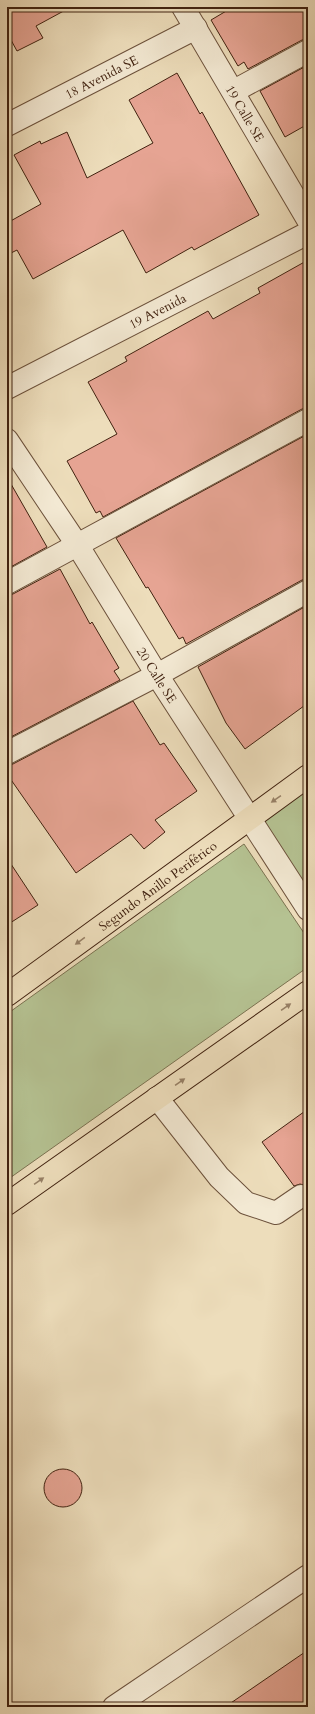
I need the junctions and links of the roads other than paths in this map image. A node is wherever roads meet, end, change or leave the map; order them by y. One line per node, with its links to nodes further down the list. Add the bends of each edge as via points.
1 (183, 7): 2 (street, 19 Calle SE)
2 (196, 28): 4 (street, 19 Calle SE); 5 (street, 18 Avenida SE)
3 (308, 51): 4 (street)
4 (234, 91): 6 (street, 19 Calle SE)
5 (7, 124)
6 (308, 220)
7 (308, 233): 8 (street, 19 Avenida)
8 (7, 388)
9 (308, 420): 11 (street)
10 (7, 440): 11 (street, 20 Calle SE)
11 (78, 546): 12 (street); 14 (street, 20 Calle SE)
12 (7, 583)
13 (308, 591): 14 (street)
14 (157, 675): 15 (street); 17 (street, 20 Calle SE)
15 (7, 753)
16 (308, 776): 17 (main road, Segundo Anillo Periférico, one-way to 17)
17 (249, 818): 18 (street, 20 Calle SE); 20 (main road, Segundo Anillo Periférico, one-way to 20)
18 (308, 909)
19 (308, 992): 21 (main road, one-way to 19)
20 (7, 995)
21 (157, 1098): 22 (street, via 219,1177 246,1203 276,1213); 23 (main road, one-way to 21)
22 (301, 1196)
23 (7, 1204)
24 (308, 1576): 25 (street)
25 (114, 1707)

